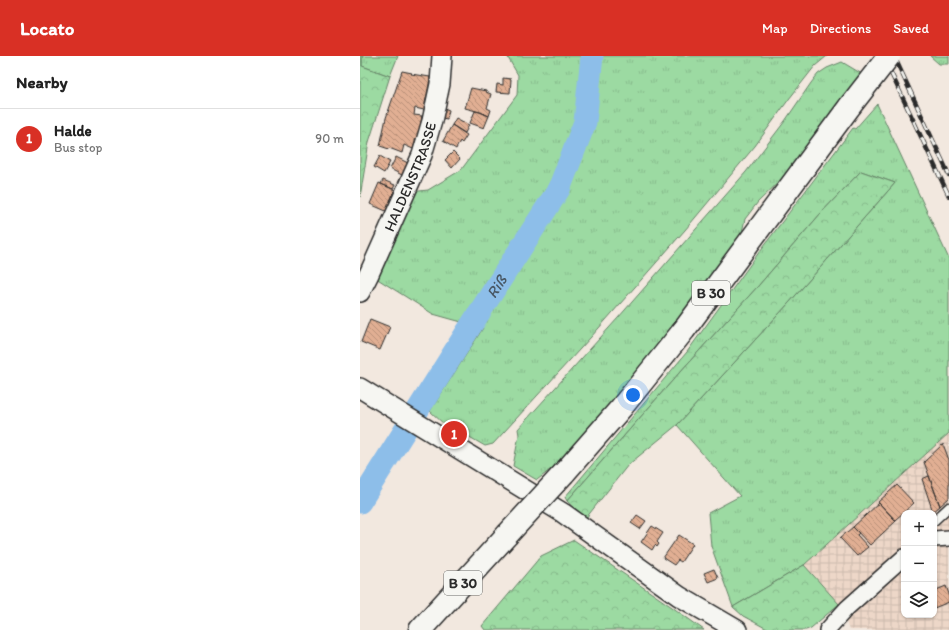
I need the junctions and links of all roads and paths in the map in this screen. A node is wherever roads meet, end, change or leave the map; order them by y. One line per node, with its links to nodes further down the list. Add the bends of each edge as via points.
1 (442, 56): 3 (street, HALDENSTRASSE, via 440,84 422,155)
2 (889, 56): 10 (highway, B 30, bridge, via 680,335 626,402)
3 (360, 292)
4 (361, 390): 11 (street, via 563,513 679,596)
5 (949, 507): 6 (lane)
6 (937, 518)
7 (949, 538): 8 (street)
8 (937, 539)
9 (901, 560): 12 (street, via 847,608)
10 (420, 630)
11 (737, 630)
12 (827, 630)

